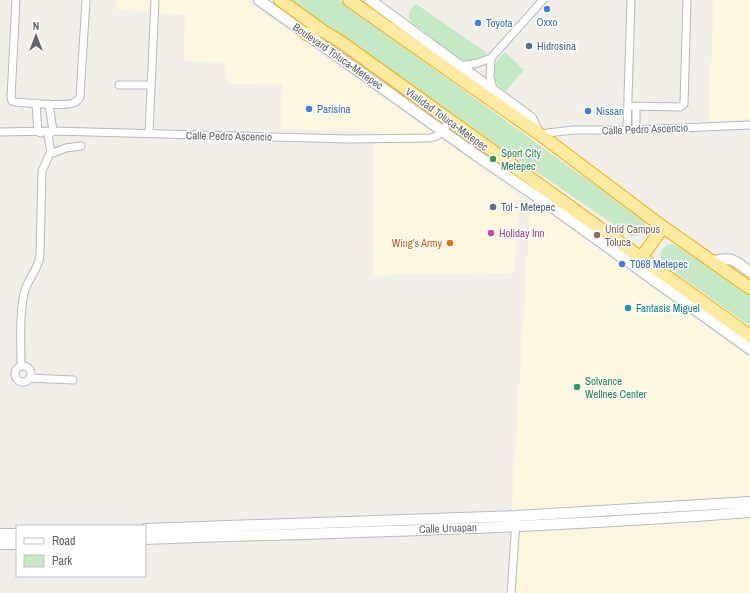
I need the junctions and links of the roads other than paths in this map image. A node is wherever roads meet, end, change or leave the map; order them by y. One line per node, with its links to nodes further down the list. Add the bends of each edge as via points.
1 (16, 0): 18 (street, via 11,98 15,102)
2 (86, 0): 19 (street, via 80,97 74,103)
3 (155, 0): 16 (street)
4 (259, 0): 11 (main road, Boulevard Toluca-Metepec)
5 (280, 0): 12 (highway, Vialidad Toluca-Metepec)
6 (349, 0): 29 (highway)
7 (370, 0): 14 (main road)
8 (543, 0): 13 (street)
9 (631, 0): 20 (street)
10 (688, 0): 20 (street, via 684,104 680,107)
11 (306, 34): 12 (highway)
12 (320, 34): 21 (highway, Vialidad Toluca-Metepec, via 341,42); 25 (main road, Boulevard Toluca-Metepec)
13 (491, 58): 14 (street); 17 (street, via 490,77)
14 (460, 66): 17 (main road)
15 (119, 85): 16 (street)
16 (151, 85): 28 (street)
17 (493, 90): 29 (main road, via 531,118)
18 (36, 104): 19 (street); 27 (street)
19 (49, 104): 30 (street)
20 (632, 106): 23 (street); 24 (street)
21 (451, 121): 25 (street, Calle Pedro Ascencio); 33 (highway, Vialidad Toluca-Metepec)
22 (750, 125): 24 (street, Calle Pedro Ascencio)
23 (627, 130): 24 (street, Calle Pedro Ascencio); 29 (street, Calle Pedro Ascencio)
24 (636, 130)
25 (442, 131): 28 (street, Calle Pedro Ascencio, via 430,138 348,139); 33 (main road, Boulevard Toluca-Metepec)
26 (0, 132): 27 (street, Calle Pedro Ascencio)
27 (38, 132): 30 (street, Calle Pedro Ascencio)
28 (149, 133): 30 (street, Calle Pedro Ascencio)
29 (539, 133): 34 (highway)
30 (51, 134): 32 (street)
31 (81, 146): 32 (street)
32 (50, 154): 41 (street, via 42,171 39,263 28,282 22,303)
33 (542, 194): 35 (highway, Vialidad Toluca-Metepec); 40 (main road, Boulevard Toluca-Metepec)
34 (663, 227): 35 (highway); 36 (highway)
35 (641, 258): 39 (highway, Vialidad Toluca-Metepec)
36 (713, 261): 37 (main road, via 731,259); 38 (highway)
37 (750, 272)
38 (750, 288)
39 (750, 336)
40 (750, 349)
41 (21, 366): 42 (street, via 29,368); 42 (street, via 16,369 15,378 23,382)
42 (30, 378): 43 (street)
43 (74, 380)
44 (750, 502): 46 (main road, Calle Uruapan)
45 (750, 512): 48 (main road, Calle Uruapan)
46 (516, 516): 47 (main road, Calle Uruapan); 48 (street)
47 (293, 523): 49 (main road, Calle Uruapan); 52 (main road)
48 (516, 526): 52 (main road, Calle Uruapan); 56 (street)
49 (146, 529)
50 (0, 534): 51 (main road)
51 (16, 534)
52 (292, 534): 53 (main road, Calle Uruapan)
53 (146, 539)
54 (0, 544): 55 (main road)
55 (16, 544)
56 (511, 593)

